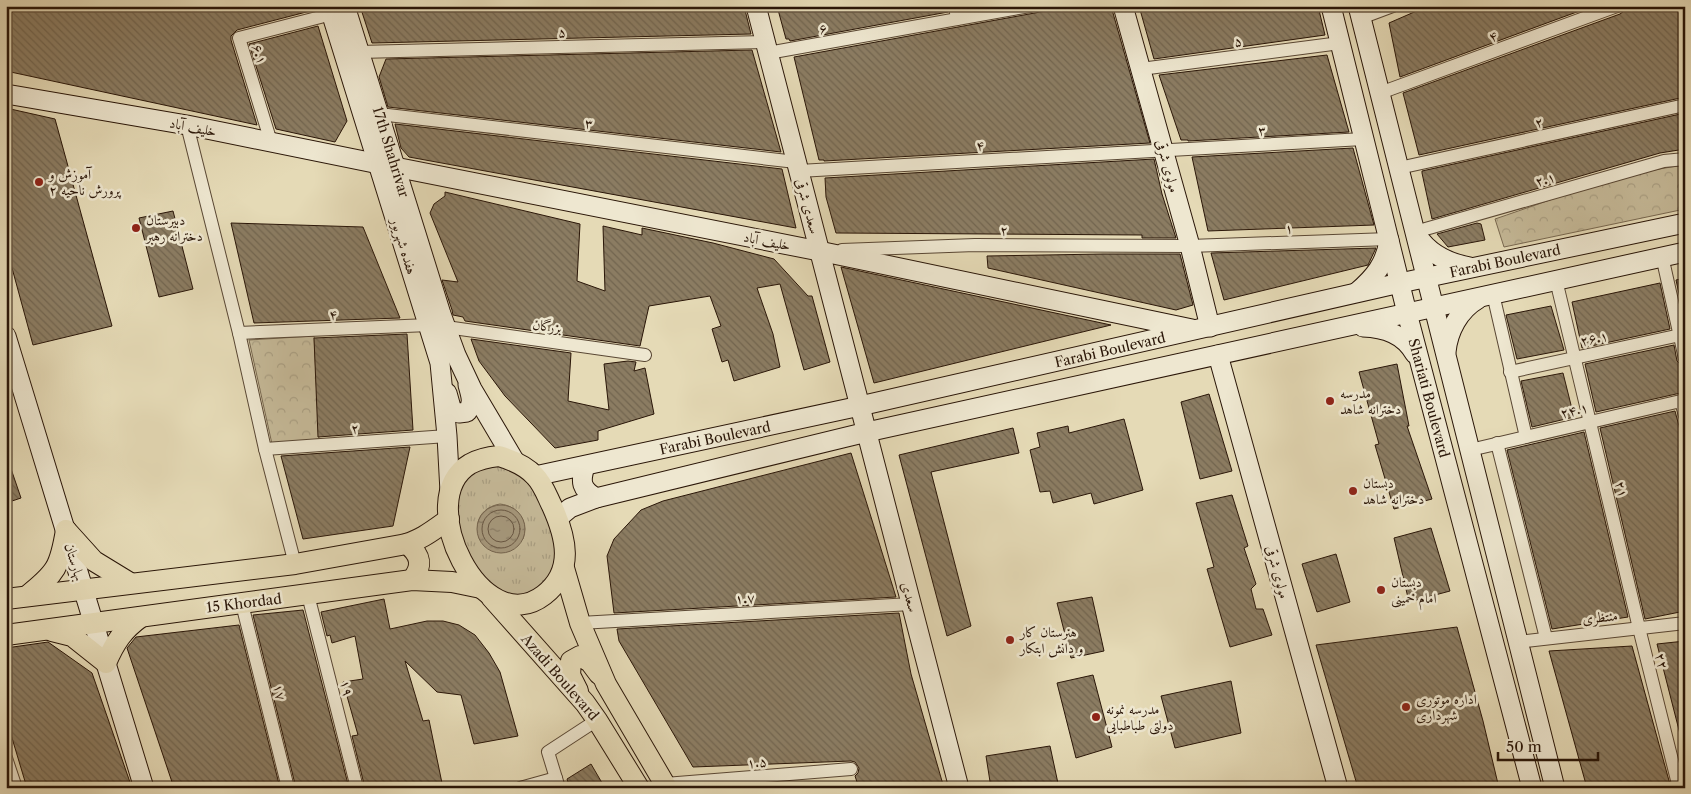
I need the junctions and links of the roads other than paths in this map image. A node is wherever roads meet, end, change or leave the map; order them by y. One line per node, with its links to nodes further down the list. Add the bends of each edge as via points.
1 (756, 6): 12 (main road, سعدی شرقی)
2 (955, 6): 10 (street)
3 (1030, 6): 10 (street, ۶)
4 (1123, 6): 14 (main road, مولوی شرقی)
5 (1331, 6): 11 (main road, Shariati Boulevard)
6 (1393, 6): 9 (street)
7 (1617, 6): 15 (street, ۴)
8 (336, 9): 13 (main road, 17th Shahrivar); 21 (street, ۶.۱, via 239,38); 24 (main road)
9 (1360, 12): 15 (main road, Shariati Boulevard)
10 (957, 20): 12 (street, ۶)
11 (1340, 43): 14 (street, ۵); 20 (main road, Shariati Boulevard)
12 (767, 48): 13 (street, ۵); 25 (main road, سعدی شرقی)
13 (359, 52): 18 (main road, 17th Shahrivar)
14 (1141, 69): 22 (main road, مولوی شرقی)
15 (1380, 93): 26 (main road, Shariati Boulevard)
16 (6, 94): 19 (main road, خلیف آباد)
17 (1685, 105): 26 (street, ۲)
18 (379, 114): 24 (main road, 17th Shahrivar); 25 (street, ۳)
19 (187, 125): 21 (main road, خلیف آباد); 47 (street)
20 (1363, 139): 22 (street, ۳); 30 (main road, Shariati Boulevard)
21 (271, 142): 24 (main road, خلیف آباد)
22 (1163, 151): 25 (street, ۴); 31 (main road, مولوی شرقی)
23 (1685, 159): 28 (street, ۲.۱, via 1664,161)
24 (387, 166): 29 (main road, خلیف آباد); 45 (main road, 17th Shahrivar)
25 (798, 167): 32 (main road, سعدی شرقی)
26 (1399, 168): 28 (main road, Shariati Boulevard)
27 (1685, 223): 35 (main road, Farabi Boulevard)
28 (1415, 232): 35 (main road, via 1426,247 1443,260); 37 (main road, Shariati Boulevard)
29 (736, 235): 32 (main road, خلیف آباد); 36 (main road, via 745,243 806,260)
30 (1389, 239): 31 (street, ۱); 39 (main road, Shariati Boulevard); 40 (main road, via 1377,272)
31 (1190, 246): 32 (street, ۲, via 975,245); 46 (main road, مولوی شرقی)
32 (819, 251): 36 (main road, سعدی شرقی); 46 (main road, خلیف آباد)
33 (1685, 252): 34 (main road, Farabi Boulevard)
34 (1662, 256): 38 (main road, Farabi Boulevard); 48 (street)
35 (1474, 268): 37 (main road, Farabi Boulevard)
36 (825, 273): 60 (main road, سعدی شرقی)
37 (1427, 278): 39 (main road, Farabi Boulevard); 42 (main road, Shariati Boulevard)
38 (1556, 280): 41 (main road, Farabi Boulevard); 53 (street, ۲۱)
39 (1400, 283): 40 (main road, Farabi Boulevard); 43 (main road, Shariati Boulevard)
40 (1353, 294): 46 (main road, Farabi Boulevard)
41 (1488, 295): 42 (main road, Farabi Boulevard); 52 (main road, via 1467,306 1456,321); 57 (street)
42 (1433, 307): 43 (main road, Farabi Boulevard); 52 (main road, Shariati Boulevard)
43 (1407, 313): 44 (main road, Farabi Boulevard); 56 (main road, Shariati Boulevard)
44 (1352, 325): 51 (main road, Farabi Boulevard); 56 (main road, via 1380,328 1401,337 1412,347)
45 (437, 326): 47 (street, ۴); 50 (street, بزرگان); 55 (main road); 58 (main road, 17th Shahrivar)
46 (1204, 328): 60 (main road, Farabi Boulevard)
47 (239, 334): 67 (street)
48 (1682, 335): 53 (street, ۲۶.۱); 54 (street)
49 (6, 336): 76 (main road, بهارستان)
50 (645, 355)
51 (1218, 355): 63 (main road, Farabi Boulevard); 113 (main road, مولوی شرقی)
52 (1446, 356): 56 (main road, via 1437,342 1426,341 1420,352); 68 (main road, Shariati Boulevard)
53 (1576, 358): 57 (street, ۲۶.۱); 62 (street, ۲۱)
54 (1685, 359)
55 (440, 362): 58 (main road, via 452,411 466,412 471,406); 64 (main road)
56 (1420, 363): 114 (main road, Shariati Boulevard)
57 (1510, 372): 65 (street)
58 (466, 376): 69 (main road, 17th Shahrivar)
59 (1683, 400): 61 (street); 62 (street, ۲۴.۱)
60 (860, 406): 63 (main road, سعدی); 70 (main road, Farabi Boulevard)
61 (1685, 416)
62 (1590, 422): 65 (street, ۲۴.۱); 93 (street, ۲۱)
63 (866, 432): 73 (main road, Farabi Boulevard); 88 (main road, سعدی)
64 (447, 436): 67 (street, ۲); 72 (main road)
65 (1526, 437): 66 (street, ۲۴.۱)
66 (1497, 443): 68 (street, ۲۴.۱); 96 (street)
67 (265, 449): 78 (street)
68 (1470, 450): 97 (main road, Shariati Boulevard)
69 (514, 460): 71 (main road); 72 (main road, via 499,456 469,464 457,476)
70 (585, 466): 71 (main road, Farabi Boulevard); 73 (main road, via 582,484)
71 (535, 476): 74 (main road)
72 (450, 492): 75 (main road)
73 (596, 498): 74 (main road, Farabi Boulevard, via 570,508)
74 (558, 518): 79 (main road, via 566,547)
75 (449, 519): 77 (main road, via 429,534); 83 (main road, via 460,558)
76 (66, 530): 81 (main road, via 94,561); 82 (main road, بهارستان); 85 (main road, via 58,564 45,581)
77 (407, 544): 78 (main road); 80 (main road, via 414,550 420,565)
78 (294, 564): 81 (main road)
79 (564, 568): 83 (main road, 15 Khordad, via 552,588 536,600 511,604); 91 (main road, Azadi Boulevard)
80 (412, 580): 83 (main road, 15 Khordad, via 452,582); 84 (main road, 15 Khordad)
81 (130, 583): 82 (main road)
82 (84, 589): 85 (main road); 90 (main road, بهارستان)
83 (485, 592): 100 (main road, Azadi Boulevard)
84 (308, 595): 87 (main road, 15 Khordad); 109 (street, ۱۹)
85 (26, 596): 86 (main road)
86 (6, 599)
87 (242, 604): 89 (main road, 15 Khordad); 108 (street, ۱۷)
88 (911, 604): 91 (street, ۱.۷); 112 (main road, سعدی)
89 (141, 617): 90 (main road, 15 Khordad); 98 (main road, via 126,628)
90 (94, 623): 94 (main road, 15 Khordad); 98 (main road, بهارستان)
91 (580, 623): 99 (main road, Azadi Boulevard)
92 (1685, 623): 93 (street, منتظری)
93 (1639, 628): 96 (street, منتظری); 116 (street, ۲۲)
94 (43, 630): 95 (main road, 15 Khordad); 98 (main road, via 72,636)
95 (6, 635)
96 (1546, 638): 97 (street, منتظری)
97 (1518, 642): 115 (main road, Shariati Boulevard)
98 (106, 663): 107 (main road, بهارستان)
99 (606, 684): 100 (main road, via 590,662 580,656 571,661 570,675); 105 (main road, Azadi Boulevard)
100 (585, 703): 101 (main road, Azadi Boulevard)
101 (597, 720): 104 (street, via 548,752); 111 (main road, Azadi Boulevard)
102 (6, 758): 106 (street)
103 (851, 769): 105 (street, ۱.۵)
104 (557, 783): 110 (street)
105 (666, 786)
106 (16, 788)
107 (144, 788)
108 (288, 788)
109 (357, 788)
110 (520, 788)
111 (640, 788)
112 (959, 788)
113 (1338, 788)
114 (1532, 788)
115 (1555, 788)
116 (1679, 788)

